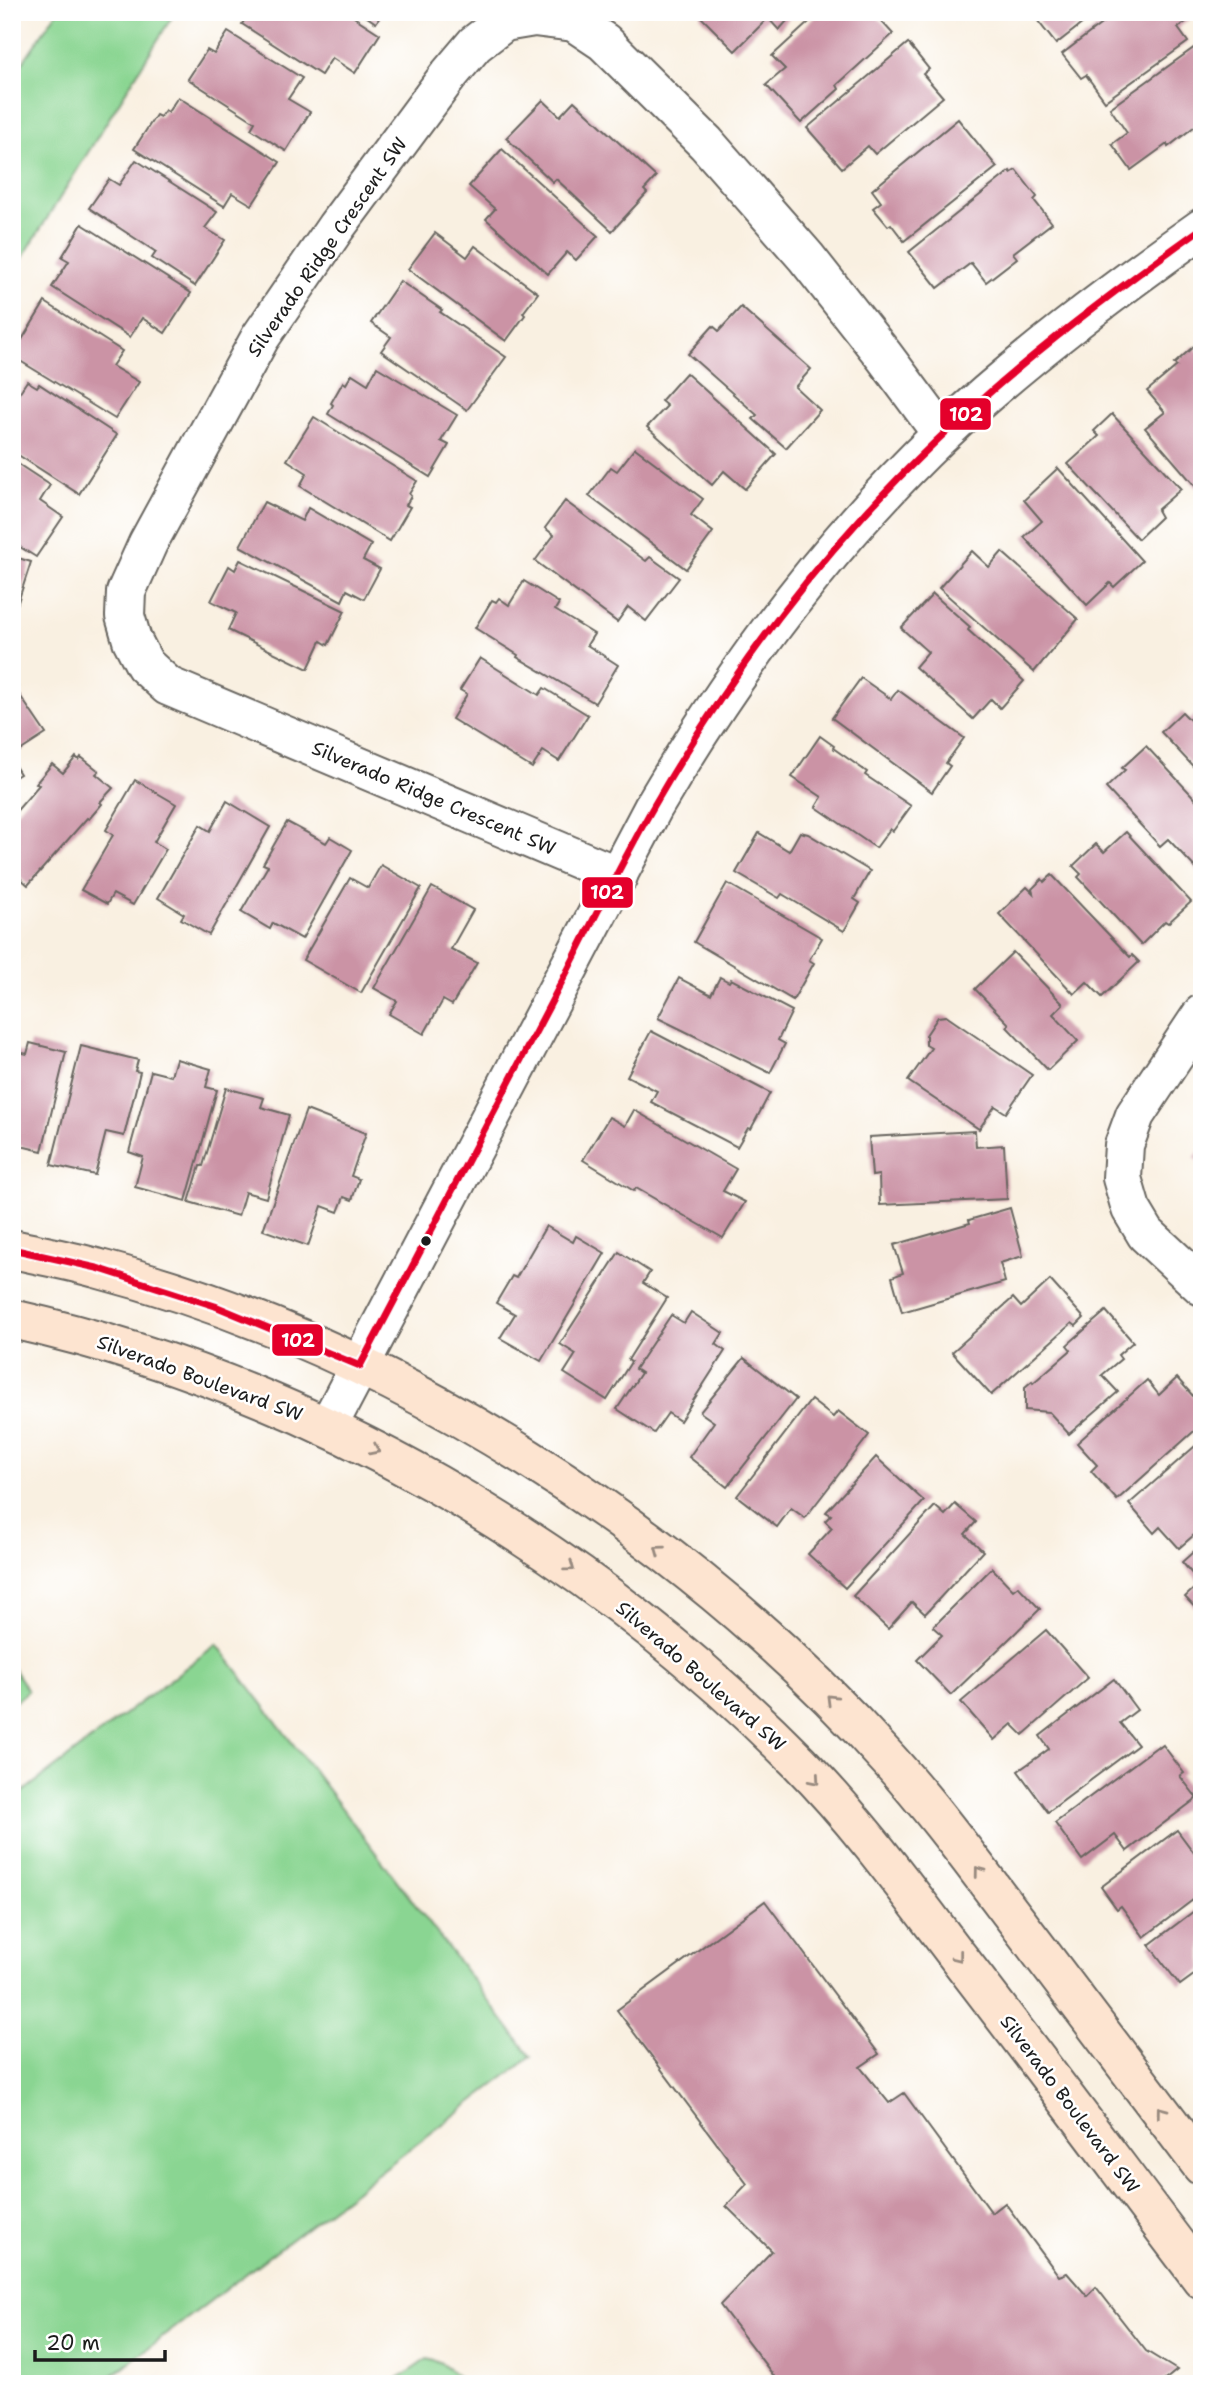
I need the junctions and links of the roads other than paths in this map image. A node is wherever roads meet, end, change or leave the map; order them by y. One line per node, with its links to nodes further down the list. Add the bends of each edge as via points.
1 (1202, 228): 2 (street, via 1092,308)
2 (942, 434): 3 (street, via 886,490 784,610 694,738); 3 (street, Silverado Ridge Crescent SW, via 806,257 706,143 604,41 573,22 534,17 504,22 475,44 336,227 260,338 148,543 126,592 125,616 132,640 145,665 168,686)
3 (618, 876): 8 (street)
4 (1202, 1014): 6 (street, via 1135,1115 1124,1145 1122,1178 1131,1209 1146,1234)
5 (12, 1249): 8 (street, via 97,1268 215,1306)
6 (1202, 1286)
7 (12, 1319): 9 (street, Silverado Boulevard SW, via 79,1334 223,1382)
8 (360, 1366): 9 (street); 10 (street, one-way to 8, via 891,1762 789,1657 682,1567 580,1491 501,1441)
9 (328, 1426): 11 (street, Silverado Boulevard SW, one-way to 11, via 447,1489 562,1561 636,1616 801,1764 878,1852)
10 (1202, 2166)
11 (1202, 2279)

